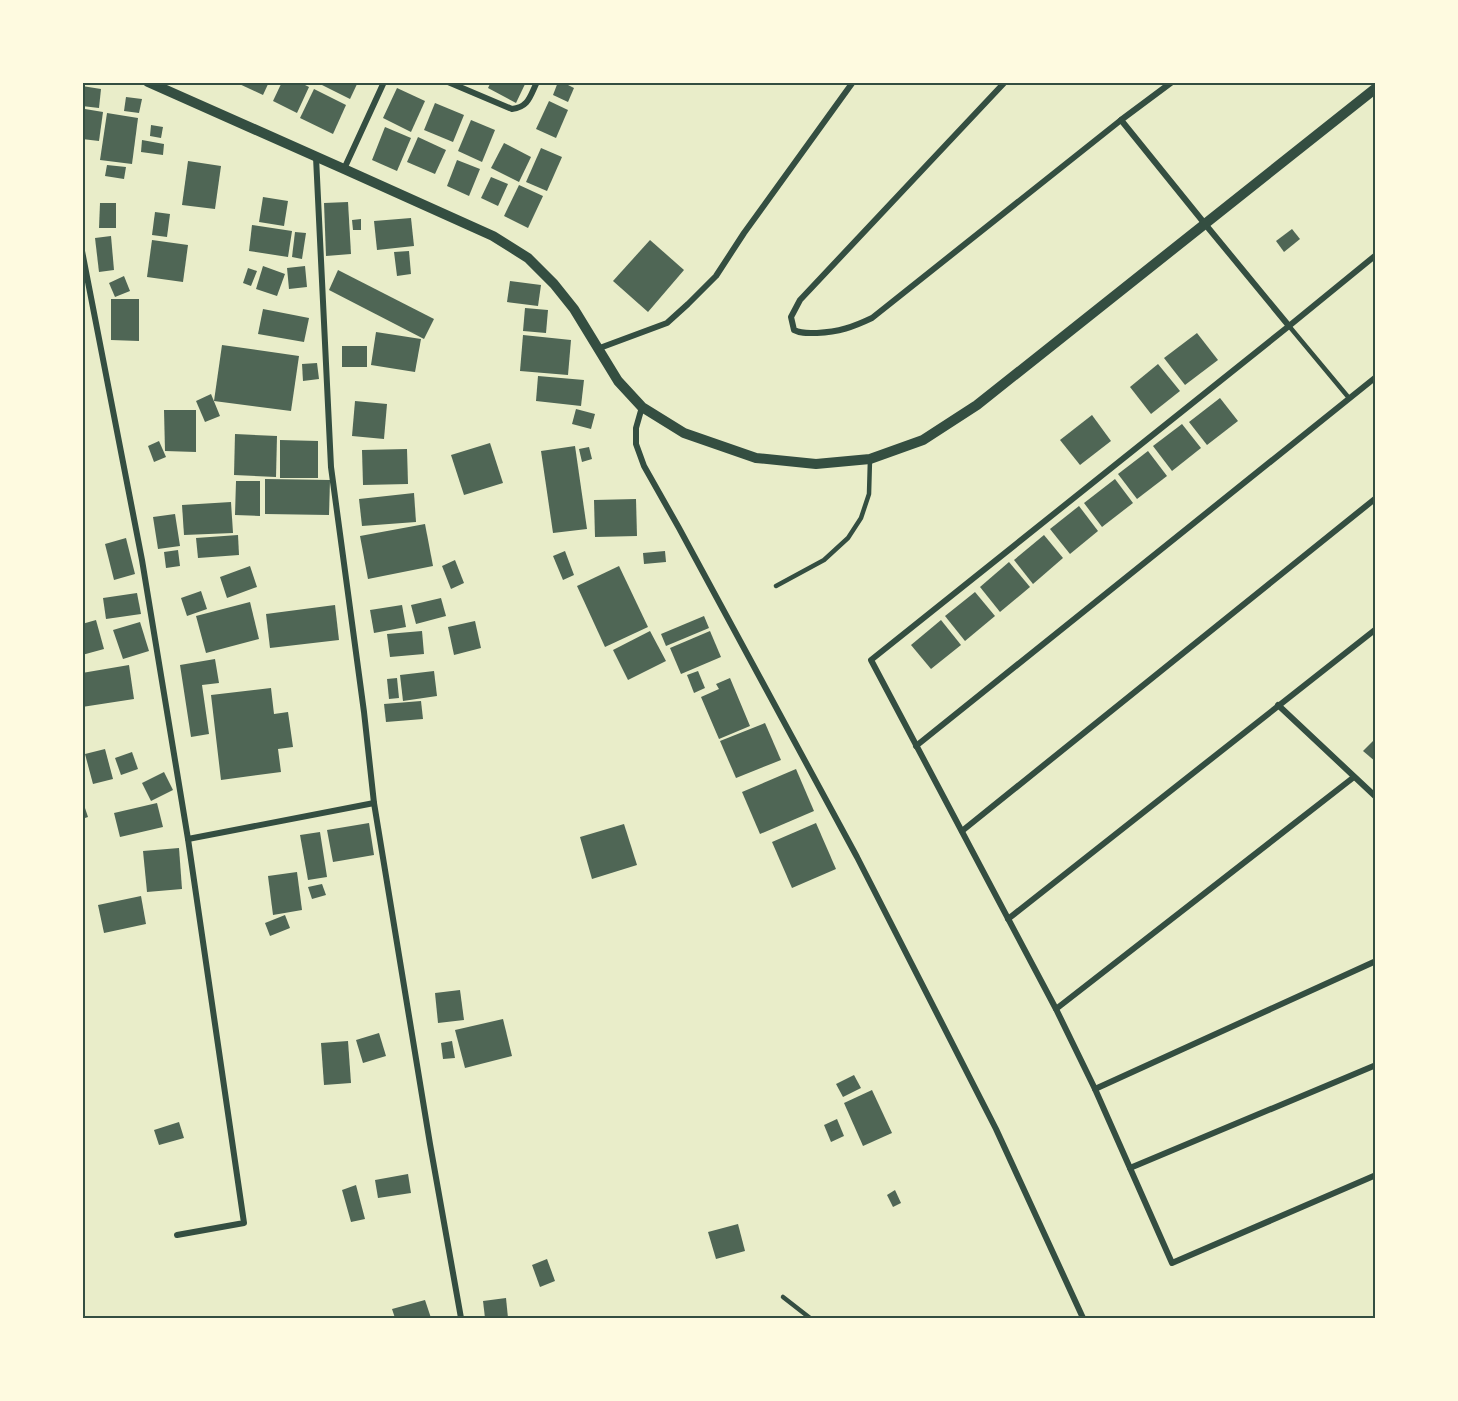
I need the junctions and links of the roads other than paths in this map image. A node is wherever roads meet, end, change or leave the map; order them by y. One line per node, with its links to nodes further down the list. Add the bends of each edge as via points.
1 (148, 82): 10 (street)
2 (384, 82): 11 (street)
3 (448, 82): 4 (street, via 512,109 524,106)
4 (537, 82)
5 (853, 82): 16 (street, via 716,276 668,323)
6 (1005, 82): 9 (street, via 800,300 791,317 794,330 800,334 834,332 872,318)
7 (1172, 82): 9 (street)
8 (1376, 88): 12 (street)
9 (1121, 120): 12 (street)
10 (316, 157): 11 (street); 28 (street, via 331,466)
11 (344, 169): 16 (street, via 493,236 528,258 574,309)
12 (1205, 224): 15 (street); 20 (street, via 977,405 923,440)
13 (82, 251): 30 (street, via 142,560)
14 (1376, 255): 15 (street)
15 (1289, 326): 18 (lane); 25 (street, via 871,660)
16 (597, 349): 19 (street, via 618,381)
17 (1376, 377): 18 (street)
18 (1349, 398): 25 (street)
19 (642, 407): 20 (street, via 684,433 756,458 816,464); 42 (street, via 636,444 644,466 857,857 996,1128)
20 (870, 459): 22 (lane, via 869,494 861,518 848,538 824,560)
21 (1376, 498): 29 (street)
22 (776, 586)
23 (1376, 629): 24 (street)
24 (1278, 705): 26 (street); 31 (street)
25 (916, 746): 29 (street)
26 (1354, 777): 27 (street); 33 (street)
27 (1376, 797)
28 (374, 802): 30 (street); 40 (street)
29 (962, 831): 31 (street)
30 (188, 839): 38 (street, via 244,1223)
31 (1008, 919): 33 (street)
32 (1376, 962): 35 (street)
33 (1056, 1009): 35 (street)
34 (1376, 1065): 36 (street)
35 (1095, 1089): 36 (street)
36 (1130, 1168): 37 (street, via 1172,1263)
37 (1376, 1175)
38 (177, 1235)
39 (783, 1297): 41 (lane)
40 (461, 1318)
41 (810, 1318)
42 (1083, 1318)

